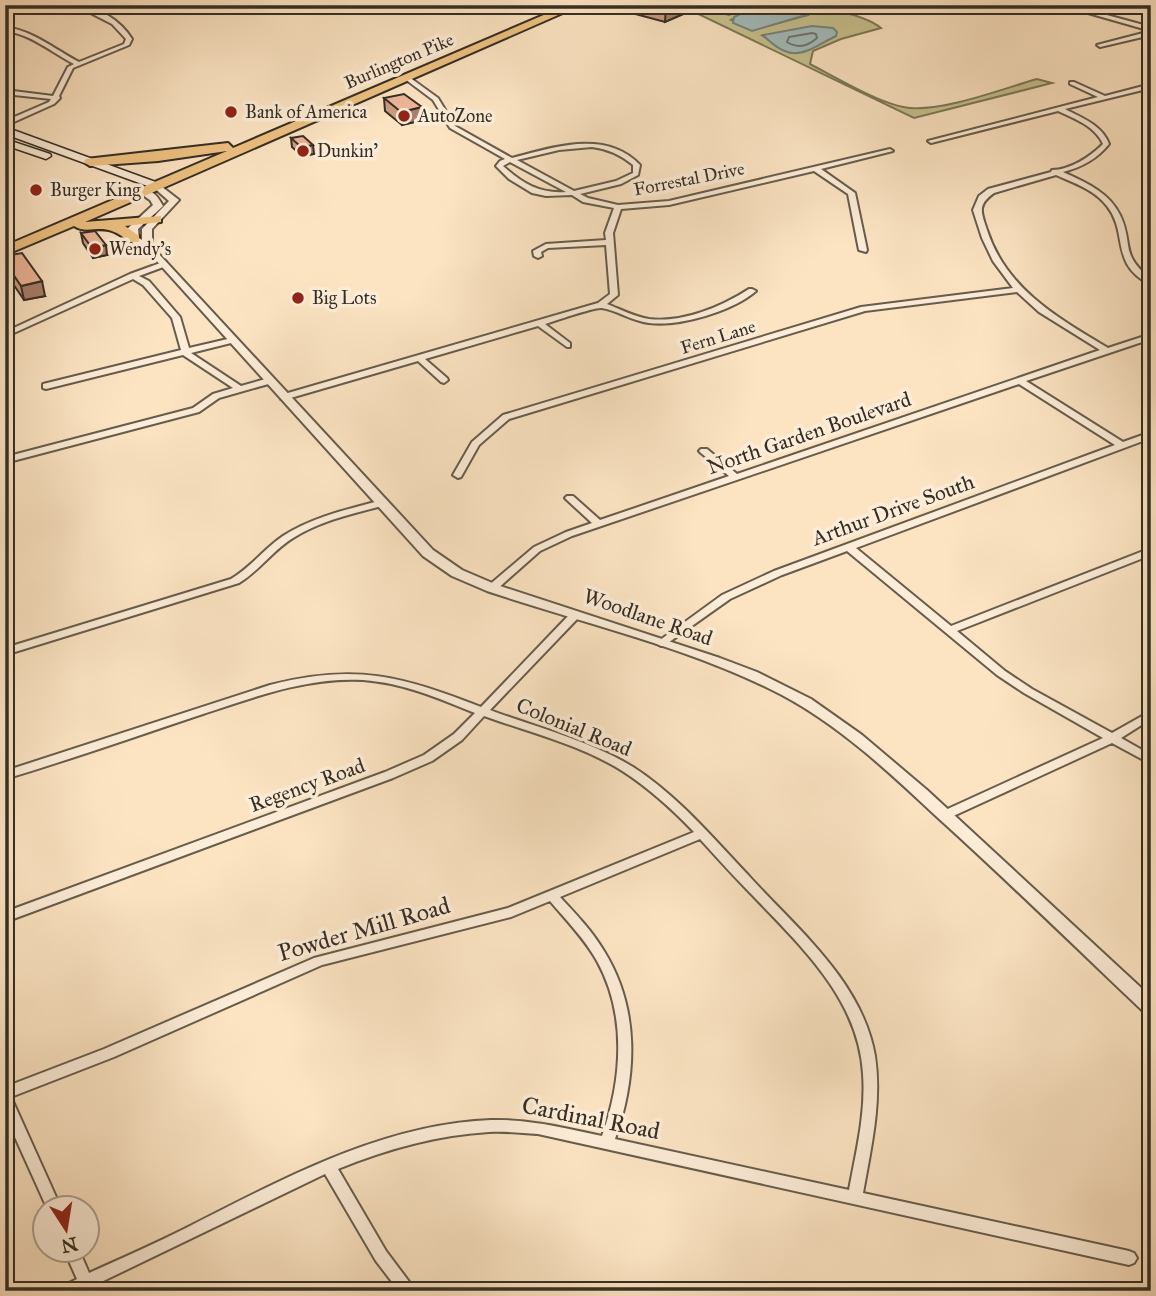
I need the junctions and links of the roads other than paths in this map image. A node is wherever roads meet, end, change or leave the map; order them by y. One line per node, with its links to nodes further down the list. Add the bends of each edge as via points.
1 (78, 5): 8 (street, via 102,16 130,39 126,45)
2 (561, 5): 20 (highway, Burlington Pike)
3 (576, 5): 9 (highway, Burlington Pike)
4 (1063, 5): 6 (street)
5 (5, 29): 8 (street, via 22,31)
6 (1151, 31): 7 (street)
7 (1100, 45)
8 (77, 63): 13 (street, via 67,71)
9 (408, 78): 23 (street, Forrestal Drive, via 436,99 456,130); 28 (highway, Burlington Pike)
10 (1072, 83): 14 (street)
11 (1151, 86): 14 (street)
12 (5, 92): 13 (street)
13 (57, 98): 16 (street, via 40,111)
14 (1105, 98): 15 (street)
15 (1059, 109): 18 (street); 26 (street, via 1096,129 1105,144 1094,158)
16 (5, 124)
17 (5, 130): 24 (main road)
18 (931, 141)
19 (5, 142): 27 (main road)
20 (233, 146): 22 (highway); 28 (highway, Burlington Pike)
21 (890, 151): 25 (street, Forrestal Drive)
22 (137, 159): 24 (highway); 27 (highway)
23 (509, 160): 29 (street, Forrestal Drive); 29 (street, via 499,166 535,193); 29 (street, via 592,145 614,149 637,165 638,172 627,180)
24 (90, 162): 27 (main road)
25 (814, 168): 30 (street, Forrestal Drive, via 669,203); 37 (street, via 851,194)
26 (1054, 171): 43 (street, via 1112,207 1127,260); 44 (street, via 991,191 978,205 993,257)
27 (104, 172): 28 (main road)
28 (145, 187): 31 (street, via 158,206); 31 (street, via 174,200); 33 (highway, Burlington Pike); 35 (highway, Burlington Pike)
29 (575, 194): 30 (street, Forrestal Drive)
30 (618, 207): 36 (street, via 609,233)
31 (150, 219): 32 (highway); 34 (street, via 133,228); 39 (street, via 145,240)
32 (104, 223): 33 (highway); 34 (highway)
33 (35, 239): 38 (highway, Burlington Pike)
34 (134, 239): 39 (street, Woodlane Road)
35 (5, 242)
36 (611, 242): 40 (street, via 546,246 537,251); 46 (street, via 614,295)
37 (863, 250)
38 (5, 251)
39 (153, 253): 41 (street, Woodlane Road)
40 (538, 256)
41 (163, 264): 42 (street); 50 (street, Woodlane Road)
42 (133, 276): 48 (street); 53 (street, via 146,283 176,317)
43 (1151, 283)
44 (1017, 290): 52 (street); 65 (street, Fern Lane, via 863,309 506,417 475,444)
45 (752, 291): 46 (street, via 739,300 665,320 648,321)
46 (601, 305): 47 (street)
47 (541, 325): 51 (street); 54 (street)
48 (5, 335)
49 (1151, 336): 52 (street, North Garden Boulevard)
50 (232, 340): 53 (street); 56 (street, Woodlane Road)
51 (566, 345)
52 (1107, 351): 57 (street, North Garden Boulevard)
53 (186, 353): 58 (street); 59 (street)
54 (421, 359): 55 (street); 60 (street)
55 (444, 380)
56 (269, 381): 59 (street); 60 (street, Woodlane Road)
57 (1020, 381): 62 (street); 66 (street, North Garden Boulevard)
58 (46, 386)
59 (240, 388): 64 (street, via 216,396 196,410)
60 (284, 397): 68 (street, Woodlane Road)
61 (1151, 435): 62 (street, Arthur Drive South)
62 (1122, 446): 70 (street, Arthur Drive South)
63 (704, 451): 66 (street)
64 (5, 460)
65 (458, 475)
66 (734, 476): 69 (street, North Garden Boulevard)
67 (570, 498): 69 (street)
68 (382, 503): 72 (street, Woodlane Road, via 442,564); 76 (street, via 297,531 235,581)
69 (598, 523): 72 (street, North Garden Boulevard, via 537,549)
70 (849, 547): 74 (street); 75 (street, Arthur Drive South, via 726,597)
71 (1151, 551): 74 (street)
72 (492, 587): 73 (street, Woodlane Road)
73 (575, 615): 75 (street, Woodlane Road); 77 (street, Regency Road)
74 (951, 631): 79 (street, via 1014,682)
75 (661, 643): 82 (street, Woodlane Road, via 743,673 808,704 886,762)
76 (5, 652)
77 (484, 712): 81 (street, Colonial Road, via 398,682 318,678 259,692); 83 (street, Colonial Road, via 632,772 656,789); 85 (street, Regency Road, via 444,748 410,767)
78 (1151, 714): 79 (street)
79 (1111, 739): 80 (street); 82 (street)
80 (1151, 760)
81 (5, 775)
82 (945, 815): 86 (street, Woodlane Road)
83 (700, 834): 84 (street, Powder Mill Road); 92 (street, Colonial Road, via 819,960 858,1022 867,1050 869,1094)
84 (553, 896): 87 (street, Powder Mill Road, via 492,917 319,961); 89 (street, via 606,965 622,1012 624,1076)
85 (5, 917)
86 (1151, 1008)
87 (5, 1093)
88 (5, 1099): 91 (street)
89 (607, 1143): 90 (street, Cardinal Road, via 517,1125 472,1126 405,1138); 92 (street, Cardinal Road)
90 (328, 1167): 95 (street, Cardinal Road); 97 (street, via 381,1256)
91 (47, 1194)
92 (855, 1198): 93 (street, Cardinal Road)
93 (1129, 1258)
94 (77, 1264): 95 (street)
95 (87, 1287): 96 (street, Cardinal Road)
96 (68, 1291)
97 (408, 1291)

